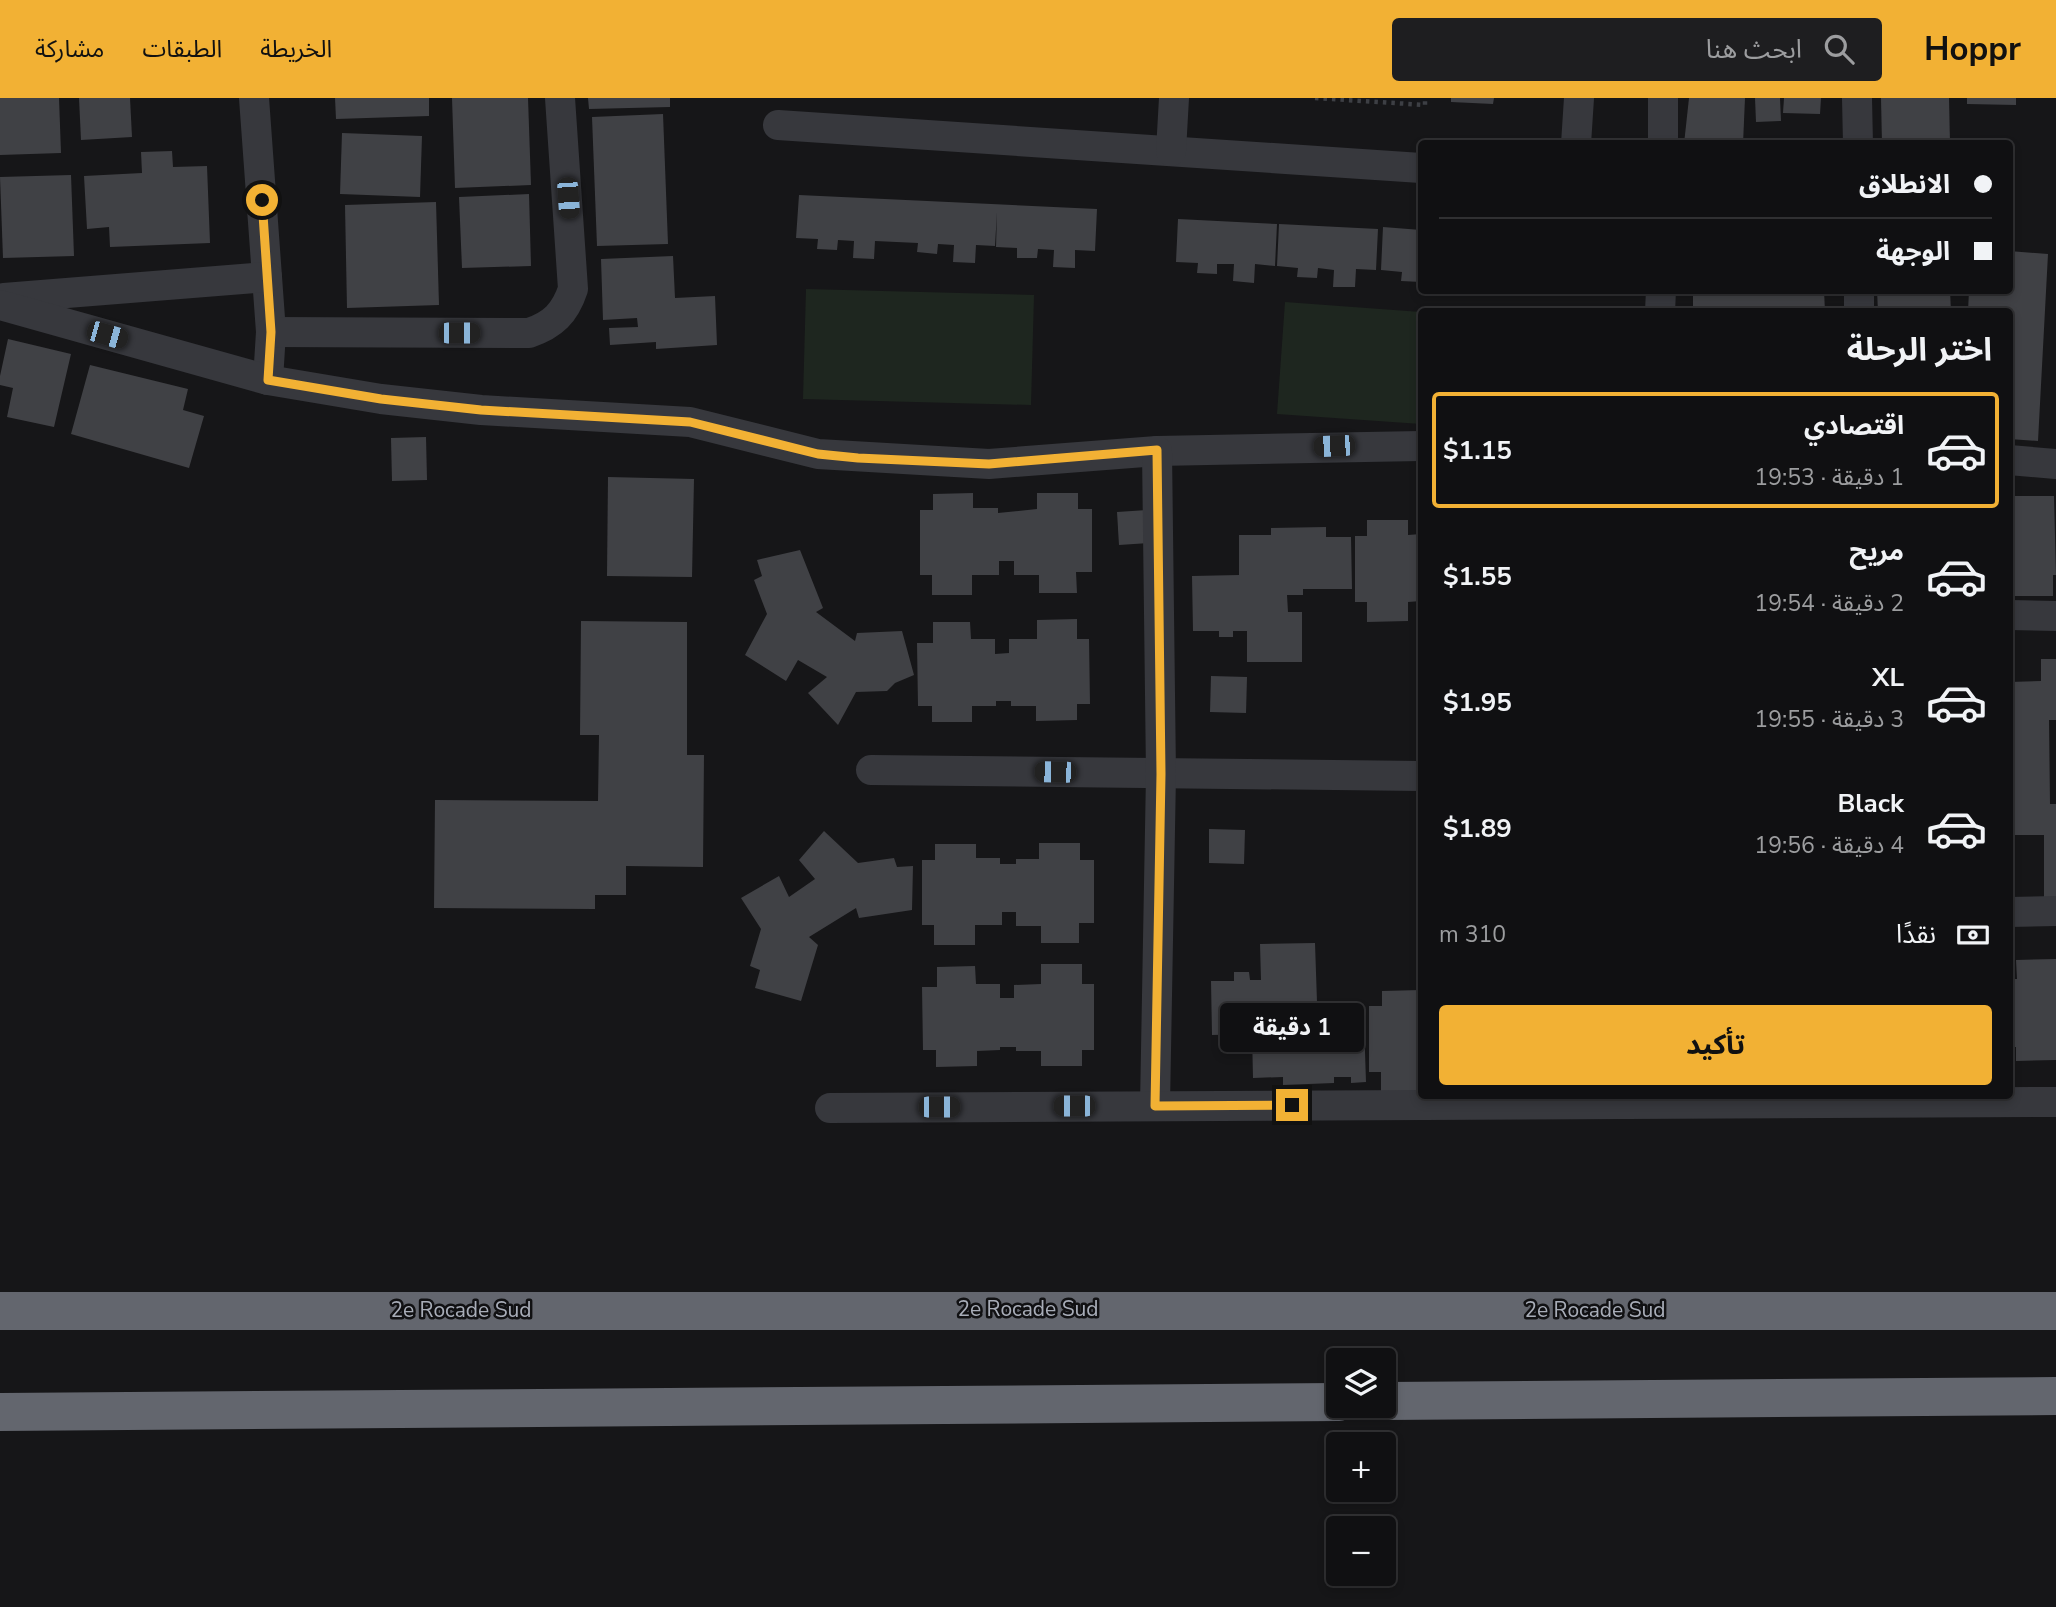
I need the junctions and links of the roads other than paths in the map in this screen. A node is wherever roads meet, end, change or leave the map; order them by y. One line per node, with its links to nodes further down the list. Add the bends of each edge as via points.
1 (254, 98): 13 (street)
2 (560, 98): 16 (street, via 573,289 558,318 529,333)
3 (1174, 98): 11 (street)
4 (1579, 98): 8 (street)
5 (1663, 98): 9 (street)
6 (1857, 98): 10 (street)
7 (778, 125): 11 (street)
8 (1576, 140)
9 (1663, 140)
10 (1857, 140)
11 (1171, 151): 12 (street)
12 (1418, 168)
13 (267, 277): 14 (street); 16 (street)
14 (0, 298)
15 (0, 305): 17 (street)
16 (271, 332): 17 (street)
17 (268, 380): 19 (street, via 468,408 690,422 818,454 858,458 989,464)
18 (1418, 446): 19 (street)
19 (1157, 450): 25 (street)
20 (2013, 460): 21 (street)
21 (2056, 464)
22 (2013, 615): 23 (street)
23 (2056, 616)
24 (871, 769): 25 (street)
25 (1161, 774): 26 (street); 30 (street)
26 (1418, 776)
27 (2056, 911): 28 (street)
28 (2013, 912)
29 (2056, 1102): 30 (street)
30 (1155, 1106): 31 (street)
31 (830, 1108)
32 (0, 1311): 33 (highway, 2e Rocade Sud)
33 (2056, 1311)
34 (2056, 1396): 35 (highway)
35 (1396, 1401)
36 (1326, 1402): 37 (highway)
37 (0, 1412)

